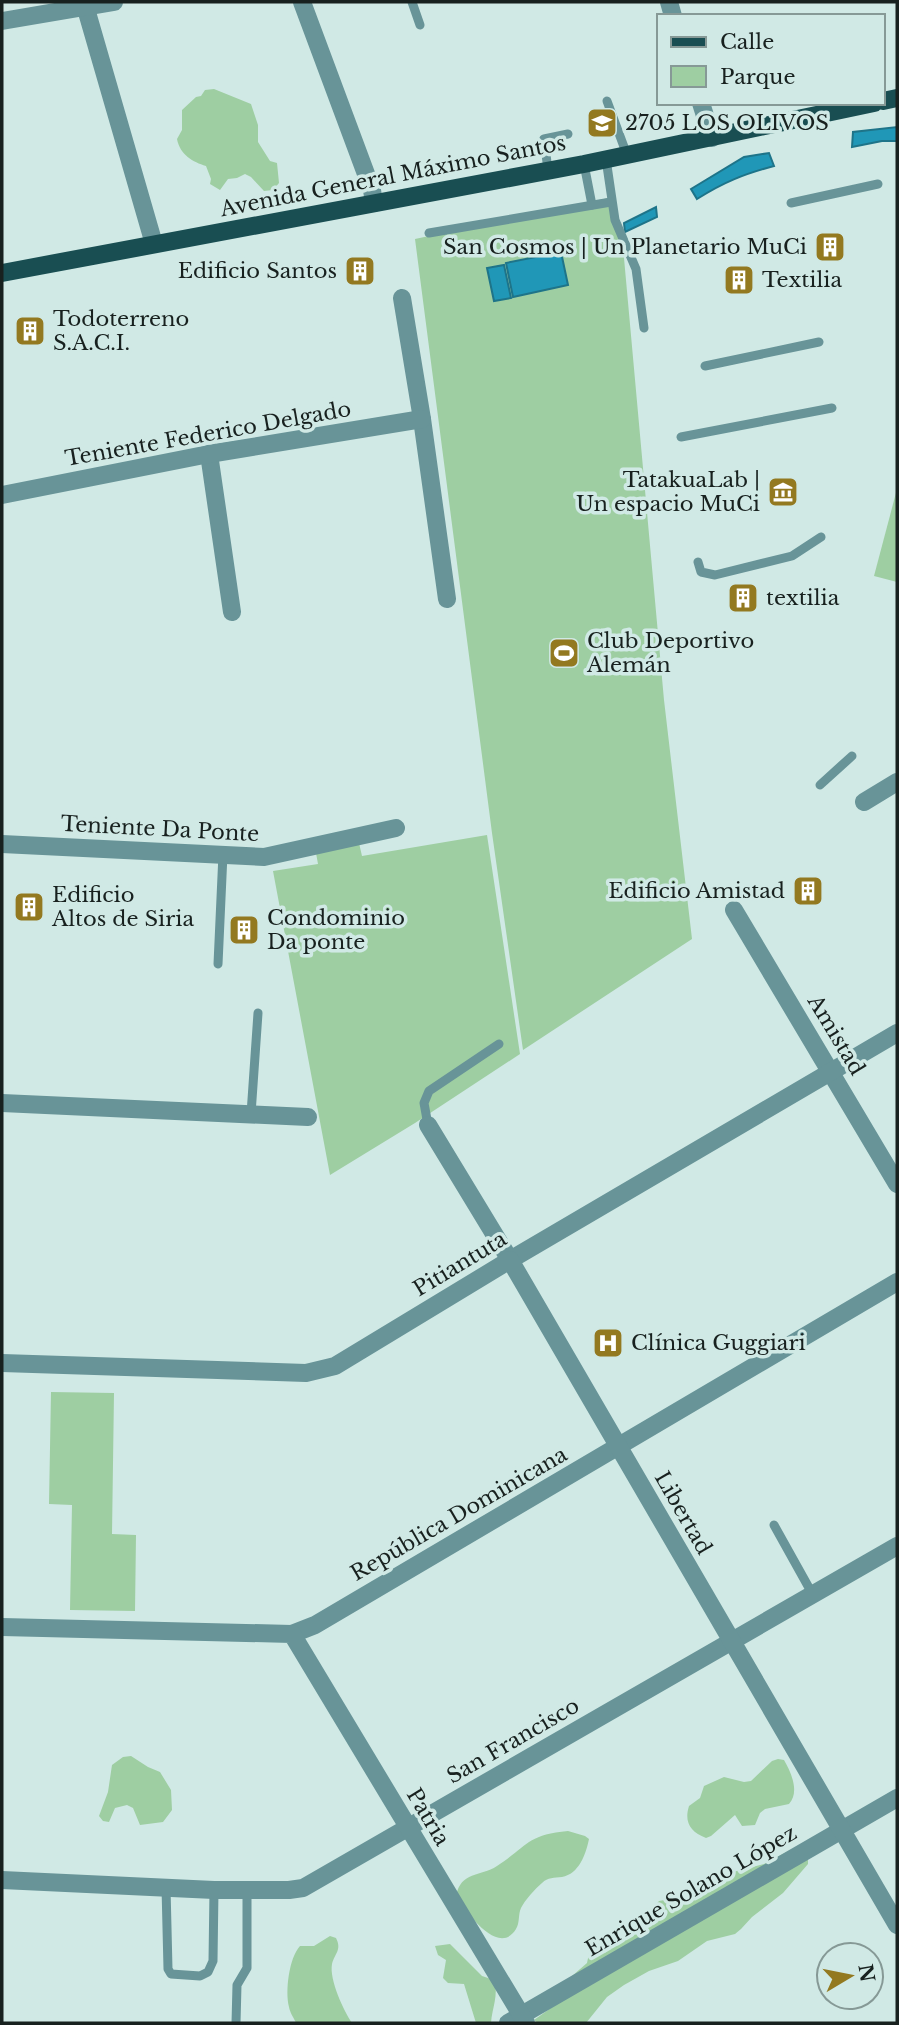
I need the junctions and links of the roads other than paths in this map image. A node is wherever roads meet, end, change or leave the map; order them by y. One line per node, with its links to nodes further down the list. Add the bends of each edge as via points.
1 (114, 2): 4 (street)
2 (302, 2): 18 (street)
3 (412, 2): 6 (lane)
4 (85, 5): 5 (street); 22 (street)
5 (2, 21)
6 (420, 25)
7 (607, 101): 12 (lane)
8 (702, 105): 11 (street)
9 (865, 105): 11 (main road, Avenida General Máximo Santos)
10 (568, 134): 15 (lane, via 544,139)
11 (712, 138): 12 (main road, Avenida General Máximo Santos)
12 (626, 155): 13 (main road, Avenida General Máximo Santos)
13 (606, 159): 14 (main road, Avenida General Máximo Santos); 17 (lane)
14 (584, 164): 15 (main road, Avenida General Máximo Santos); 20 (lane)
15 (548, 170): 18 (main road, Avenida General Máximo Santos)
16 (878, 184): 19 (lane)
17 (611, 202): 20 (lane); 25 (lane, via 636,269)
18 (374, 203): 22 (main road, Avenida General Máximo Santos)
19 (791, 203)
20 (592, 205): 21 (lane)
21 (429, 233)
22 (154, 244): 23 (main road, Avenida General Máximo Santos)
23 (2, 273)
24 (402, 298): 29 (street)
25 (644, 328)
26 (819, 342): 27 (lane)
27 (705, 366)
28 (832, 408): 30 (lane)
29 (422, 419): 31 (street, Teniente Federico Delgado); 35 (street)
30 (681, 437)
31 (209, 454): 32 (street, Teniente Federico Delgado); 36 (street)
32 (2, 495)
33 (821, 537): 34 (lane, via 792,556 715,575 701,572)
34 (698, 562)
35 (447, 599)
36 (232, 612)
37 (852, 756): 39 (lane)
38 (897, 782): 40 (street)
39 (820, 785)
40 (864, 802)
41 (396, 828): 43 (street, Teniente Da Ponte, via 275,856)
42 (2, 844): 43 (street, Teniente Da Ponte)
43 (223, 854): 45 (lane)
44 (734, 910): 49 (street, Amistad)
45 (218, 964)
46 (258, 1013): 51 (lane)
47 (897, 1033): 49 (street, Pitiantuta)
48 (499, 1044): 53 (lane, via 429,1091 424,1103)
49 (832, 1072): 54 (street, Amistad); 55 (street, Pitiantuta)
50 (2, 1103): 51 (street)
51 (251, 1114): 52 (street)
52 (308, 1117)
53 (428, 1125): 55 (street, Libertad)
54 (897, 1184)
55 (510, 1260): 57 (street, Pitiantuta, via 325,1370); 58 (street, Libertad)
56 (897, 1282): 58 (street, República Dominicana)
57 (2, 1363)
58 (619, 1446): 63 (street, República Dominicana, via 315,1625); 64 (street, Libertad)
59 (774, 1525): 61 (lane)
60 (897, 1546): 61 (street, San Francisco)
61 (813, 1595): 64 (street, San Francisco)
62 (2, 1627): 63 (street, República Dominicana)
63 (292, 1634): 66 (street, Patria)
64 (731, 1642): 66 (street, San Francisco); 67 (street, Libertad)
65 (897, 1798): 67 (street, Enrique Solano López)
66 (408, 1828): 71 (street, San Francisco, via 303,1888); 73 (street, Patria)
67 (841, 1830): 72 (street, Libertad); 73 (street, Enrique Solano López)
68 (2, 1880): 69 (street, San Francisco)
69 (166, 1887): 70 (street, San Francisco); 70 (lane, via 168,1969 171,1974 200,1976 213,1961)
70 (214, 1890): 71 (street, San Francisco)
71 (247, 1890): 74 (lane, via 247,1968 237,1985)
72 (897, 1925)
73 (518, 2021)
74 (236, 2023)

